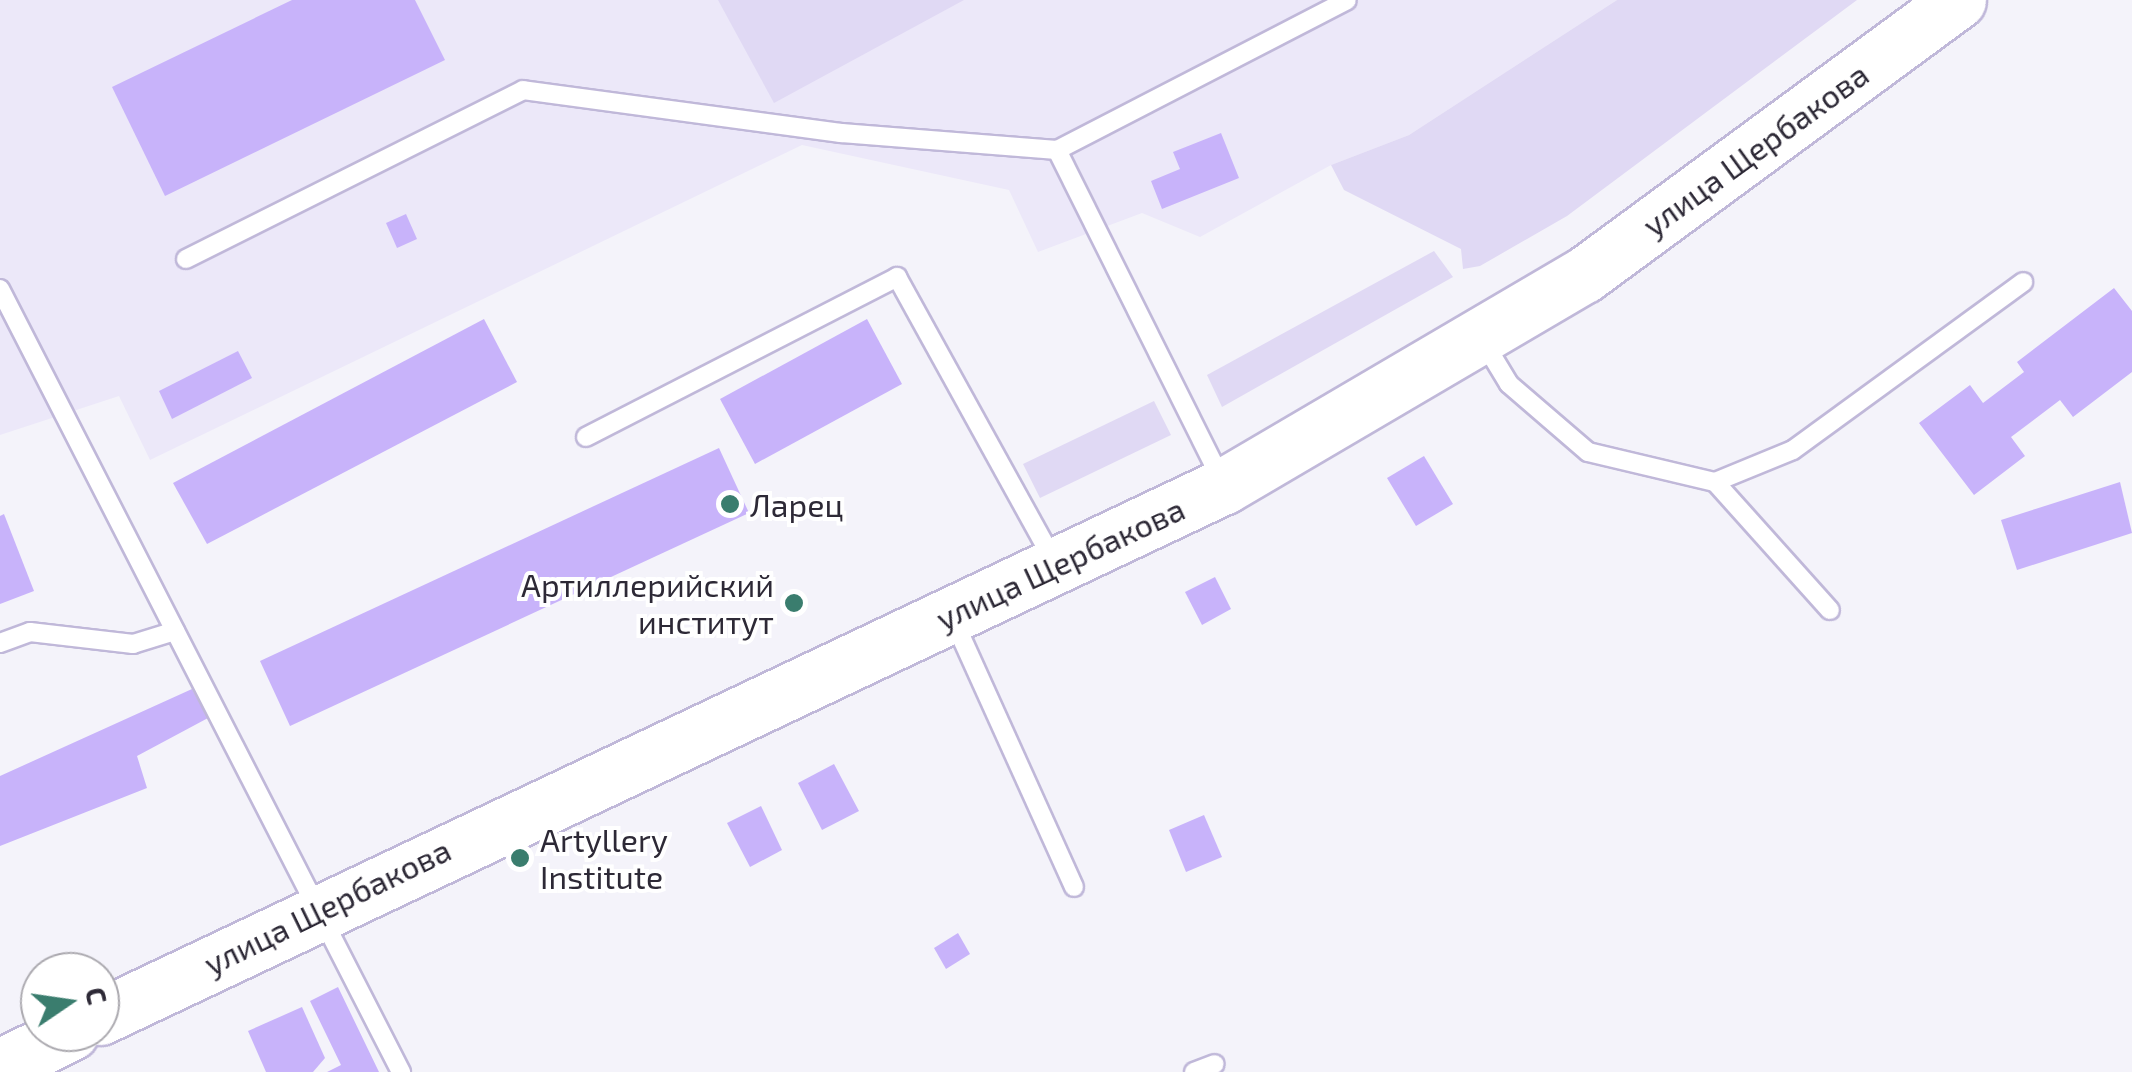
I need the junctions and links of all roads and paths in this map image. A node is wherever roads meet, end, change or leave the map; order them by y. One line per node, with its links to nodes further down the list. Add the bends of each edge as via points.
1 (1347, 0): 3 (lane)
2 (1958, 0): 7 (main road, улица Щербакова)
3 (1056, 150): 4 (lane, via 523,90); 10 (lane)
4 (186, 260)
5 (2022, 282): 9 (lane, via 1793,450)
6 (0, 289): 14 (lane)
7 (1482, 341): 9 (lane, via 1509,384 1588,452); 10 (main road, улица Щербакова)
8 (586, 438): 11 (lane, via 897,277)
9 (1715, 482): 12 (lane)
10 (1224, 486): 11 (main road, улица Щербакова)
11 (1055, 565): 13 (main road, улица Щербакова)
12 (1830, 610)
13 (951, 614): 16 (lane); 17 (main road, улица Щербакова)
14 (175, 631): 15 (lane, via 133,644 30,632); 17 (lane)
15 (0, 644)
16 (1074, 887)
17 (318, 908): 18 (main road, улица Щербакова); 22 (lane)
18 (120, 1008)
19 (32, 1052): 21 (main road)
20 (1215, 1064): 23 (lane)
21 (0, 1068)
22 (401, 1072)
23 (1194, 1072)

